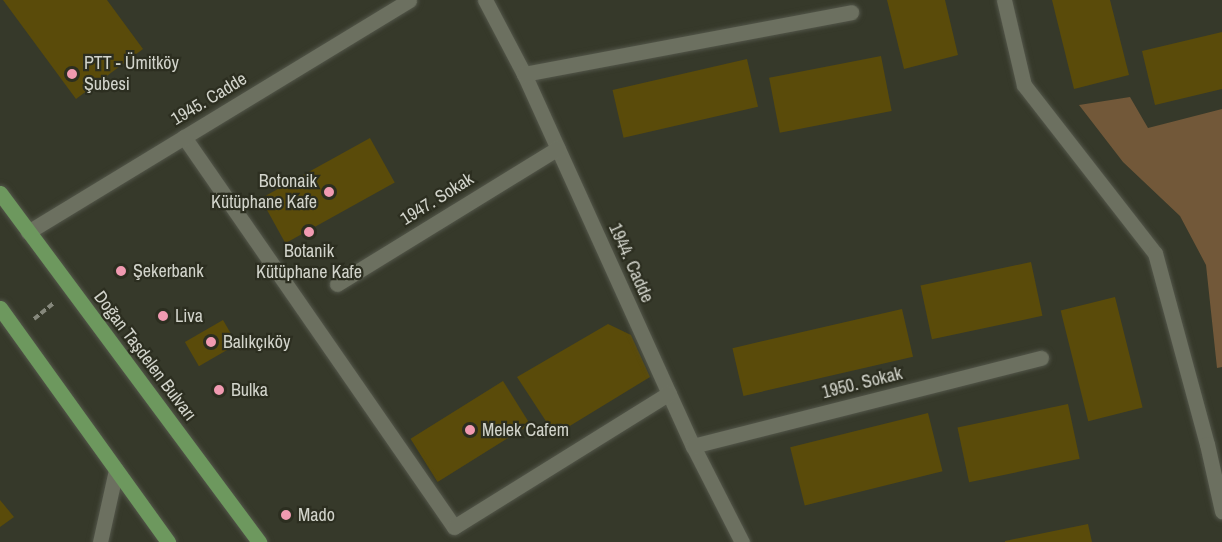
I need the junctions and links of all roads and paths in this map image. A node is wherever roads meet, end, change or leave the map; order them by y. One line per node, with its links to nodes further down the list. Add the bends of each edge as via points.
1 (409, 0): 6 (street, 1945. Cadde)
2 (485, 0): 5 (street, 1944. Cadde)
3 (1004, 0): 18 (street, via 1024,85 1155,253)
4 (851, 12): 5 (street)
5 (524, 74): 7 (street, 1944. Cadde)
6 (184, 137): 9 (street, 1945. Cadde); 15 (street, via 454,527)
7 (558, 148): 10 (street, 1947. Sokak); 15 (street, 1944. Cadde)
8 (0, 193): 9 (main road, Doğan Taşdelen Bulvarı)
9 (28, 232): 11 (main road, Doğan Taşdelen Bulvarı)
10 (337, 284)
11 (70, 289): 13 (path); 21 (main road, Doğan Taşdelen Bulvarı)
12 (0, 308): 13 (main road)
13 (17, 332): 17 (main road)
14 (1041, 358): 16 (street, 1950. Sokak)
15 (669, 393): 16 (street, 1944. Cadde)
16 (693, 446): 22 (street, 1944. Cadde)
17 (116, 470): 19 (street); 20 (main road)
18 (1222, 511)
19 (100, 542)
20 (168, 542)
21 (259, 542)
22 (742, 542)

